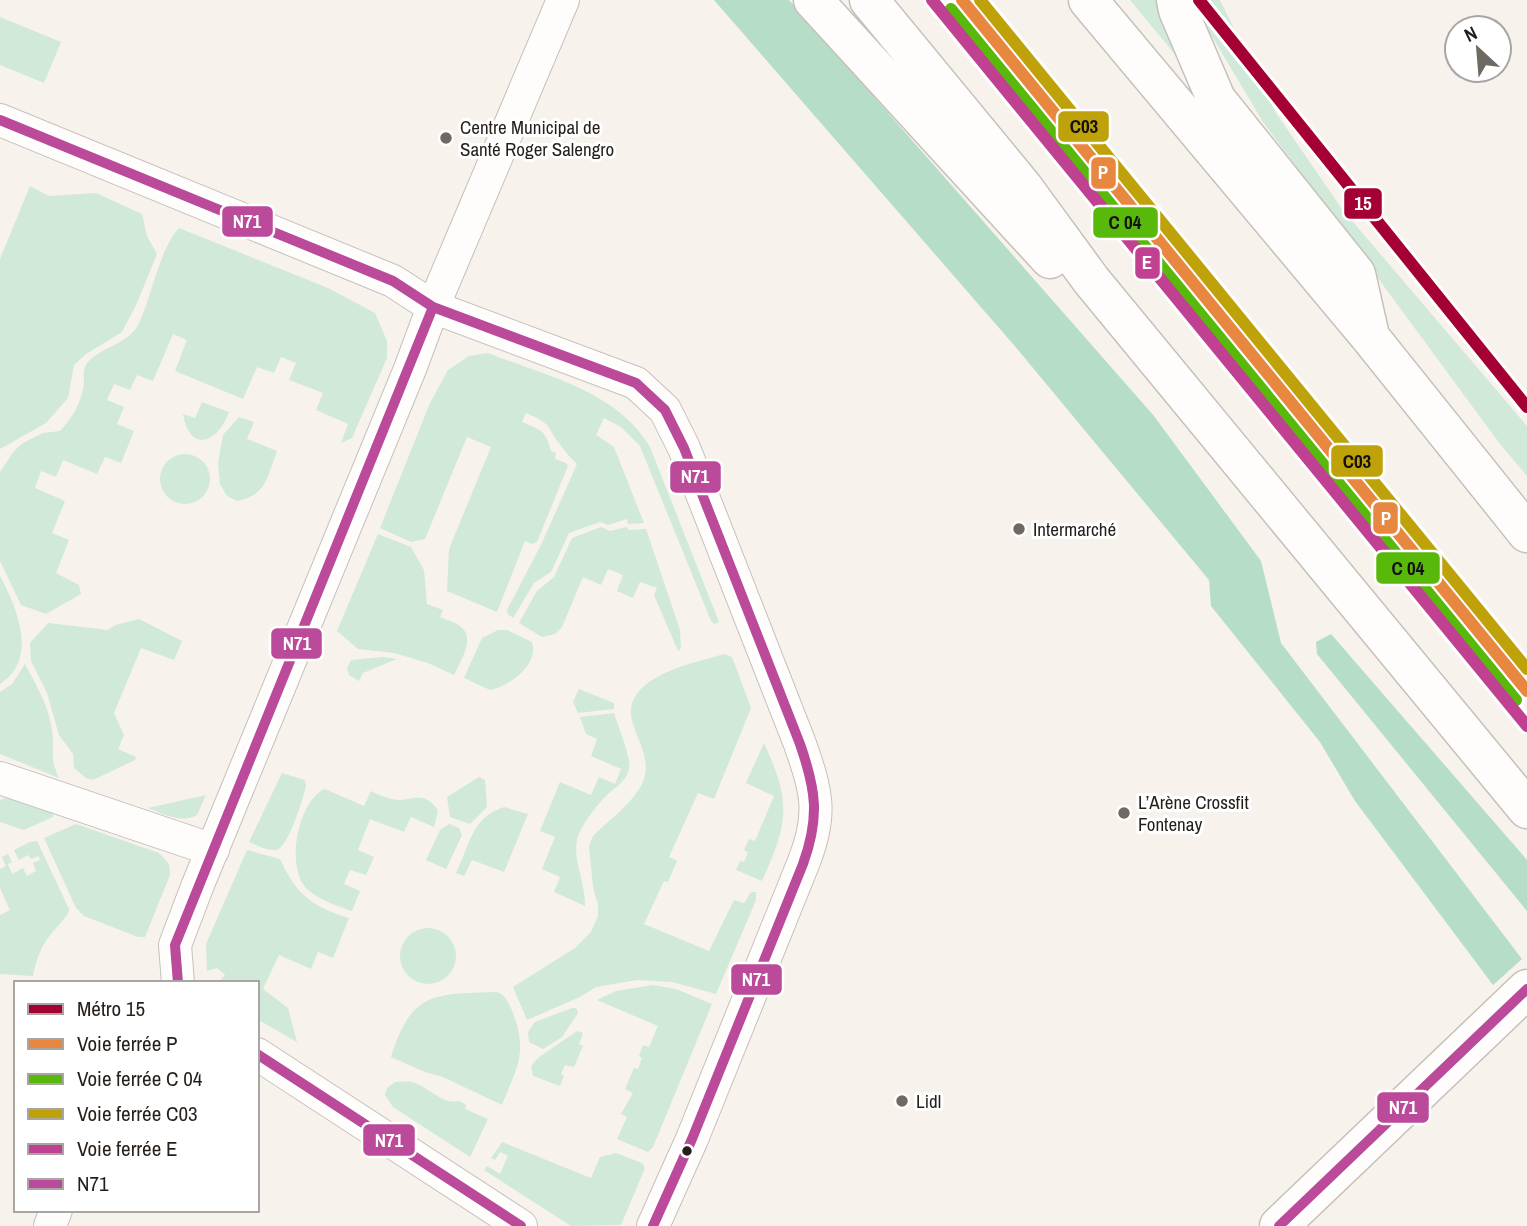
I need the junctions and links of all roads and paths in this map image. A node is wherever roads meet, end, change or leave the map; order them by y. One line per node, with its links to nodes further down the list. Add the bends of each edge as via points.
1 (564, 0): 8 (street)
2 (813, 0): 7 (main road, via 1057,268)
3 (869, 0): 7 (main road, via 1023,187)
4 (1088, 0): 9 (main road)
5 (1176, 0): 9 (main road, via 1216,99 1356,274)
6 (0, 120): 8 (street, via 393,281)
7 (1091, 280): 12 (main road)
8 (433, 307): 13 (street); 18 (street, via 636,383 665,410 773,671 814,785 817,820 812,843)
9 (1370, 337): 10 (main road)
10 (1527, 533)
11 (0, 778): 13 (street)
12 (1527, 809)
13 (213, 850): 14 (street, via 175,945)
14 (177, 981)
15 (1527, 989): 19 (main road)
16 (259, 1055): 17 (street)
17 (521, 1226)
18 (653, 1226)
19 (1279, 1226)

